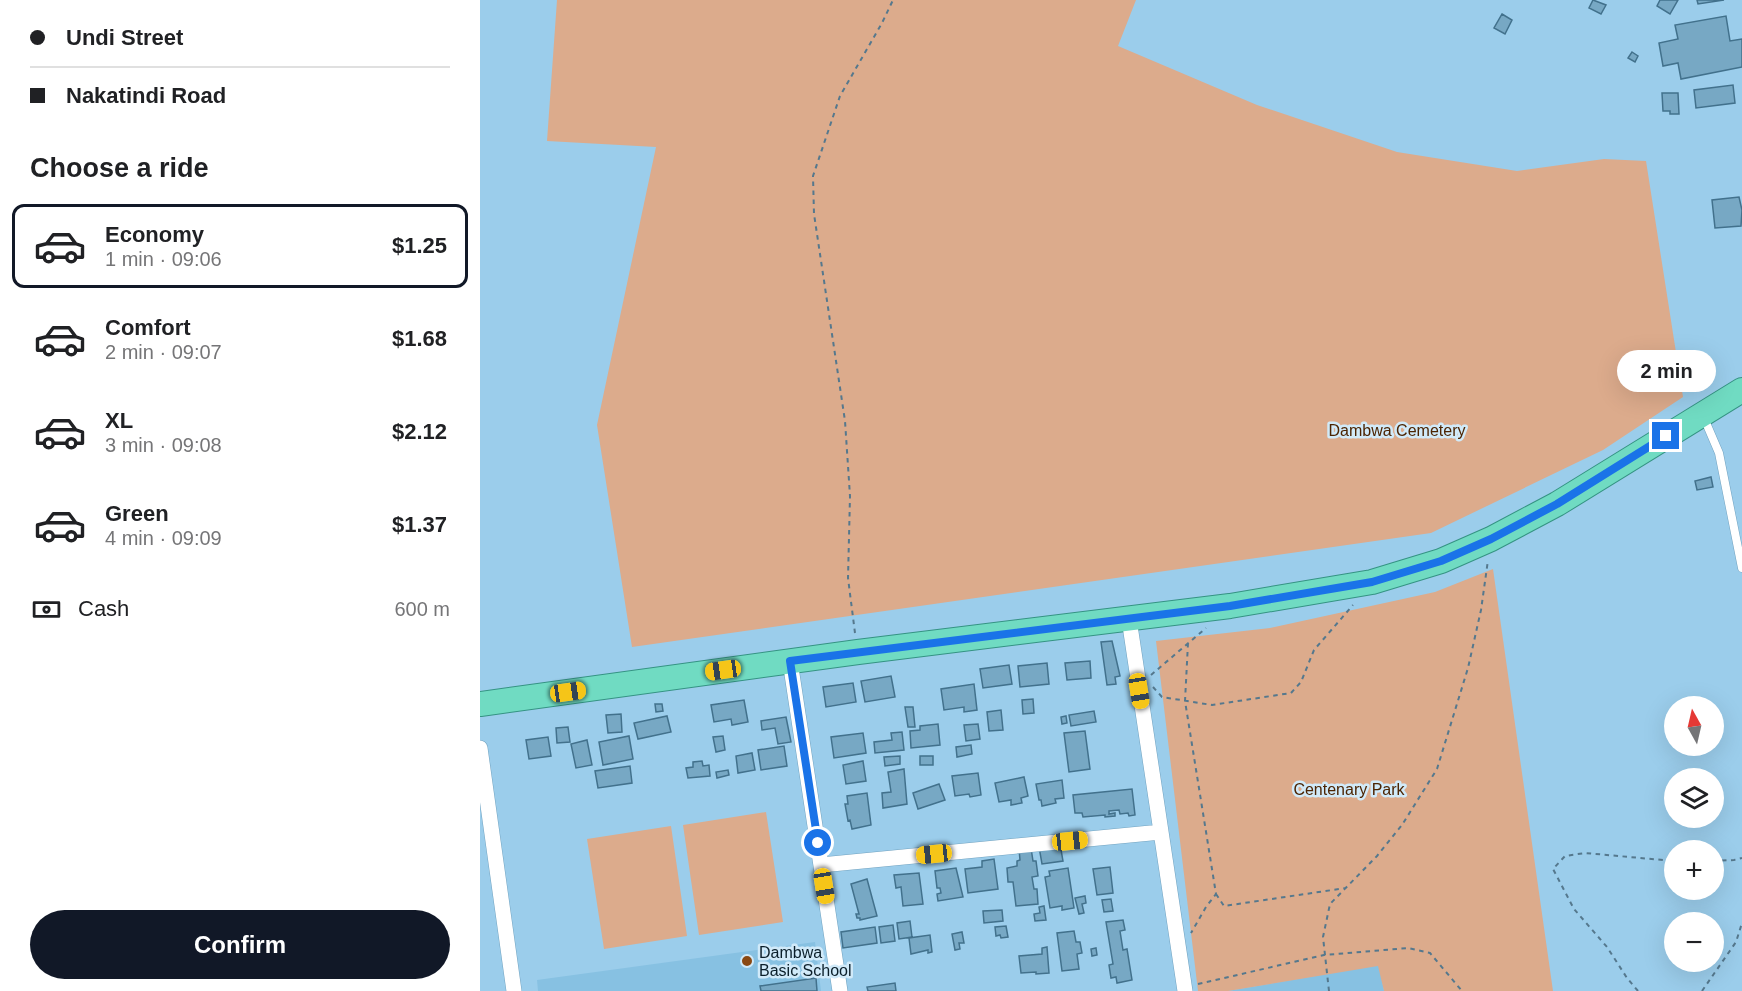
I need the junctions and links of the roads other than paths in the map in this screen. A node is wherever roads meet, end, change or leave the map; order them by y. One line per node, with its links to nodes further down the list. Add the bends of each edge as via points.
1 (1742, 390): 2 (highway)
2 (1702, 414): 3 (lane, via 1719,453); 4 (highway, via 1557,504 1441,561 1372,582)
3 (1742, 568)
4 (1129, 619): 5 (highway); 9 (street)
5 (790, 661): 6 (highway); 10 (street)
6 (480, 704)
7 (480, 748): 8 (street)
8 (486, 828): 12 (street)
9 (1161, 832): 10 (street); 11 (street)
10 (821, 865): 13 (street)
11 (1184, 989)
12 (514, 991)
13 (840, 991)

